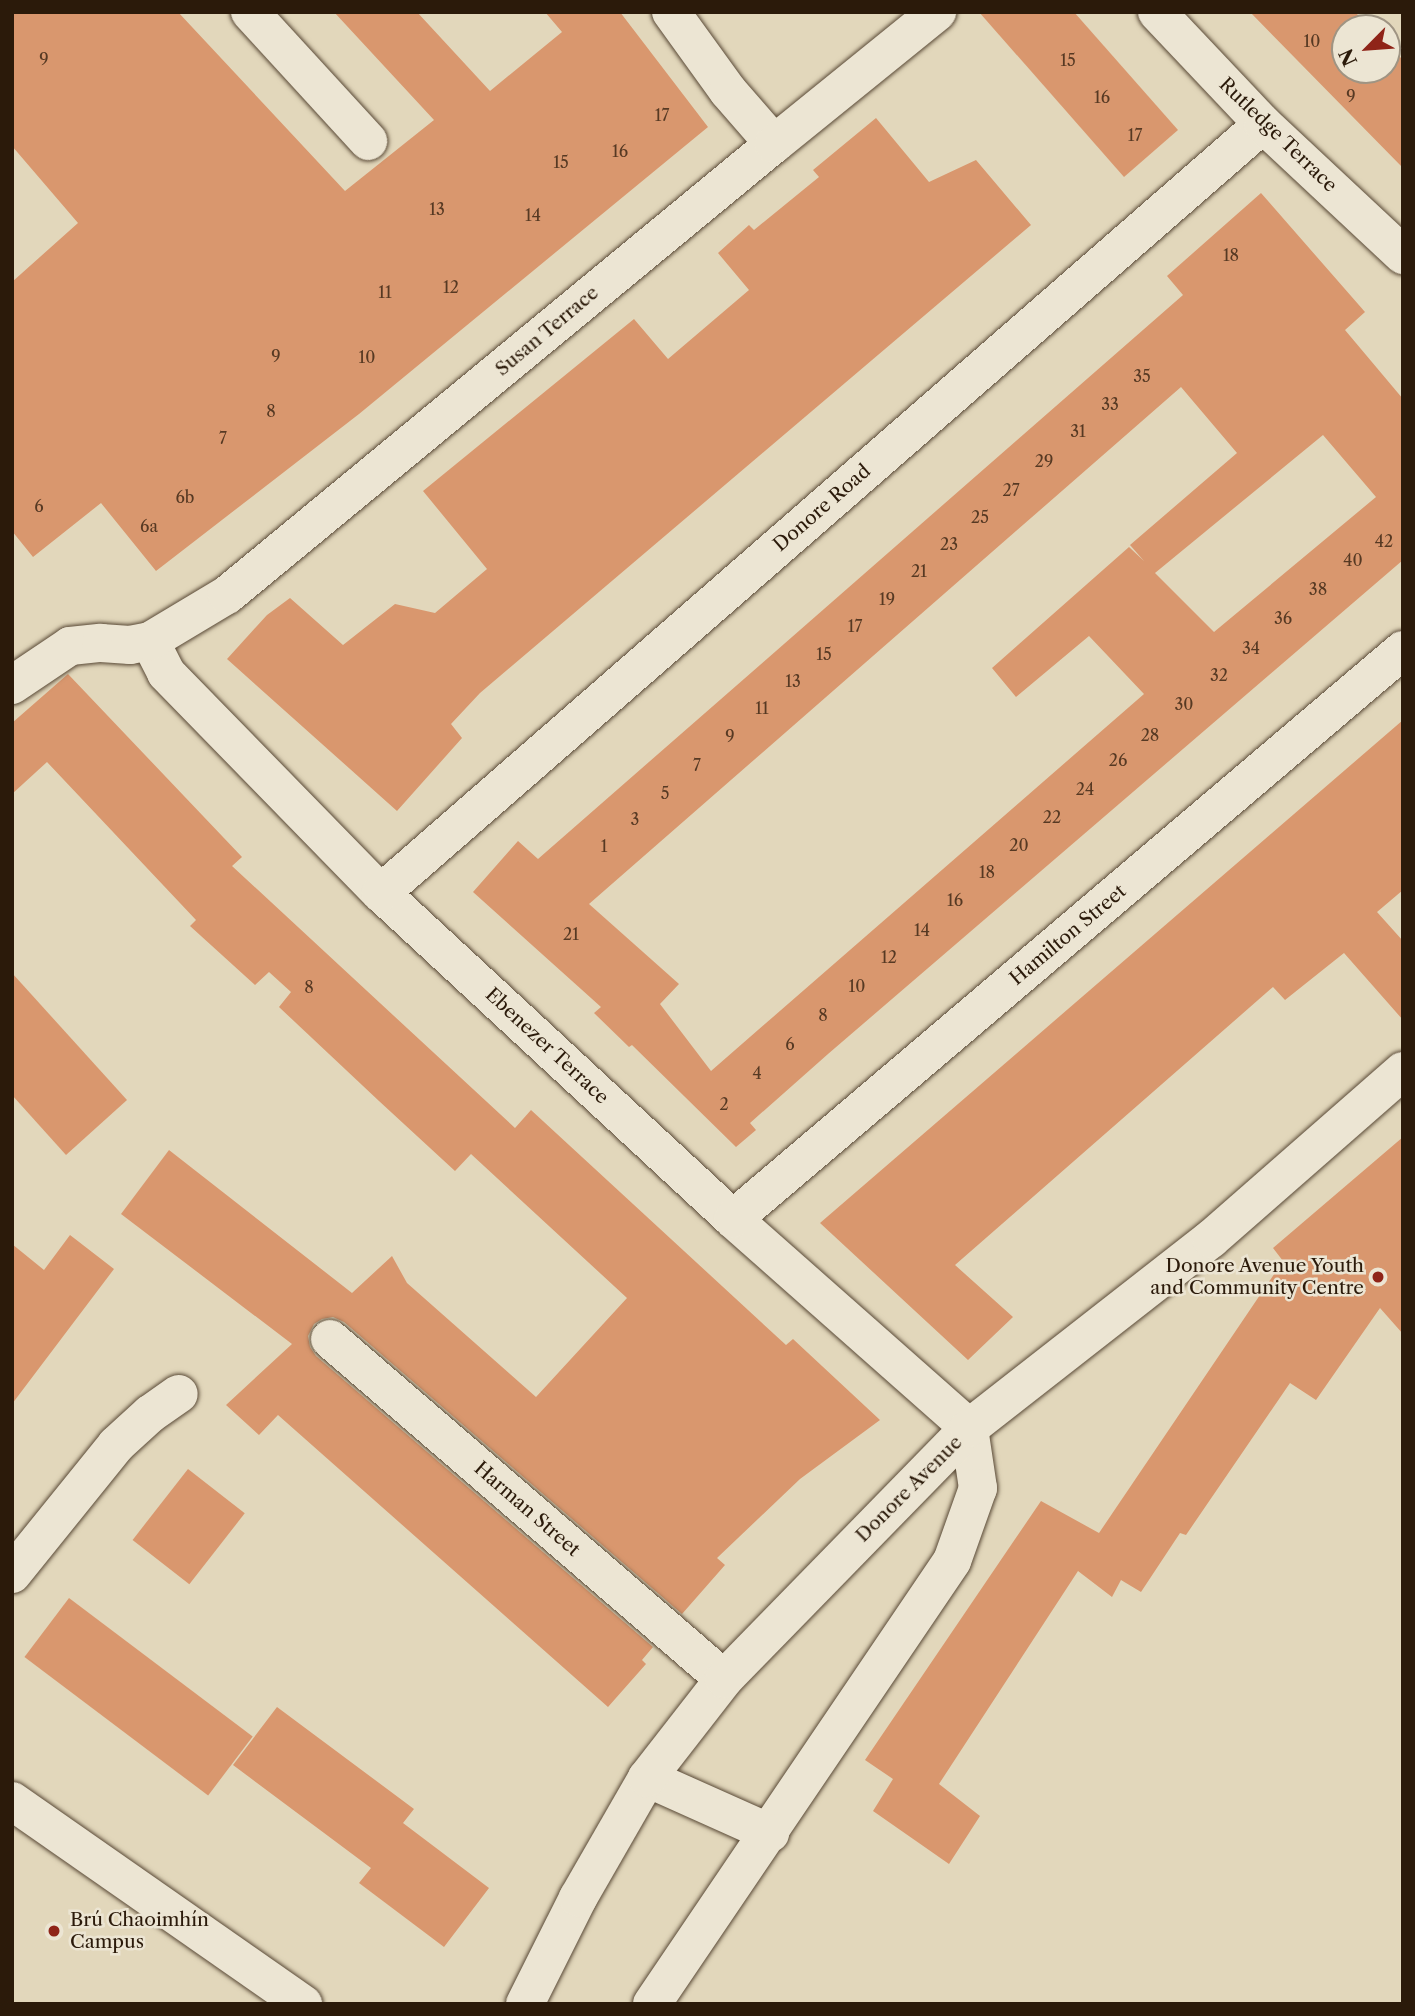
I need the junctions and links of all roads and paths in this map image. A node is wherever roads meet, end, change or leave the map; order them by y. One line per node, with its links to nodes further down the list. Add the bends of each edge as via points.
1 (250, 12): 6 (street)
2 (671, 12): 7 (street, via 728,91)
3 (937, 12): 7 (street, Susan Terrace)
4 (1157, 12): 5 (street, Rutledge Terrace)
5 (1263, 124): 8 (street, Rutledge Terrace); 12 (street, Donore Road)
6 (368, 141)
7 (774, 144): 9 (street, Susan Terrace, via 227,595)
8 (1403, 255)
9 (150, 641): 11 (street, via 70,646); 12 (street, Ebenezer Terrace, via 166,673)
10 (1403, 650): 14 (street, Hamilton Street)
11 (12, 685)
12 (381, 893): 14 (street, Ebenezer Terrace)
13 (1403, 1071): 17 (street, Donore Avenue, via 1211,1239)
14 (733, 1219): 17 (street, Ebenezer Terrace)
15 (330, 1339): 19 (street, Harman Street)
16 (179, 1394): 18 (street, via 116,1445)
17 (969, 1428): 19 (street, Donore Avenue); 22 (street, via 978,1489 952,1561)
18 (12, 1574)
19 (724, 1679): 20 (street, Donore Avenue)
20 (647, 1778): 22 (street); 24 (street, Donore Avenue, via 578,1898)
21 (12, 1801): 23 (street)
22 (770, 1833): 25 (street)
23 (303, 2004)
24 (526, 2004)
25 (652, 2004)

